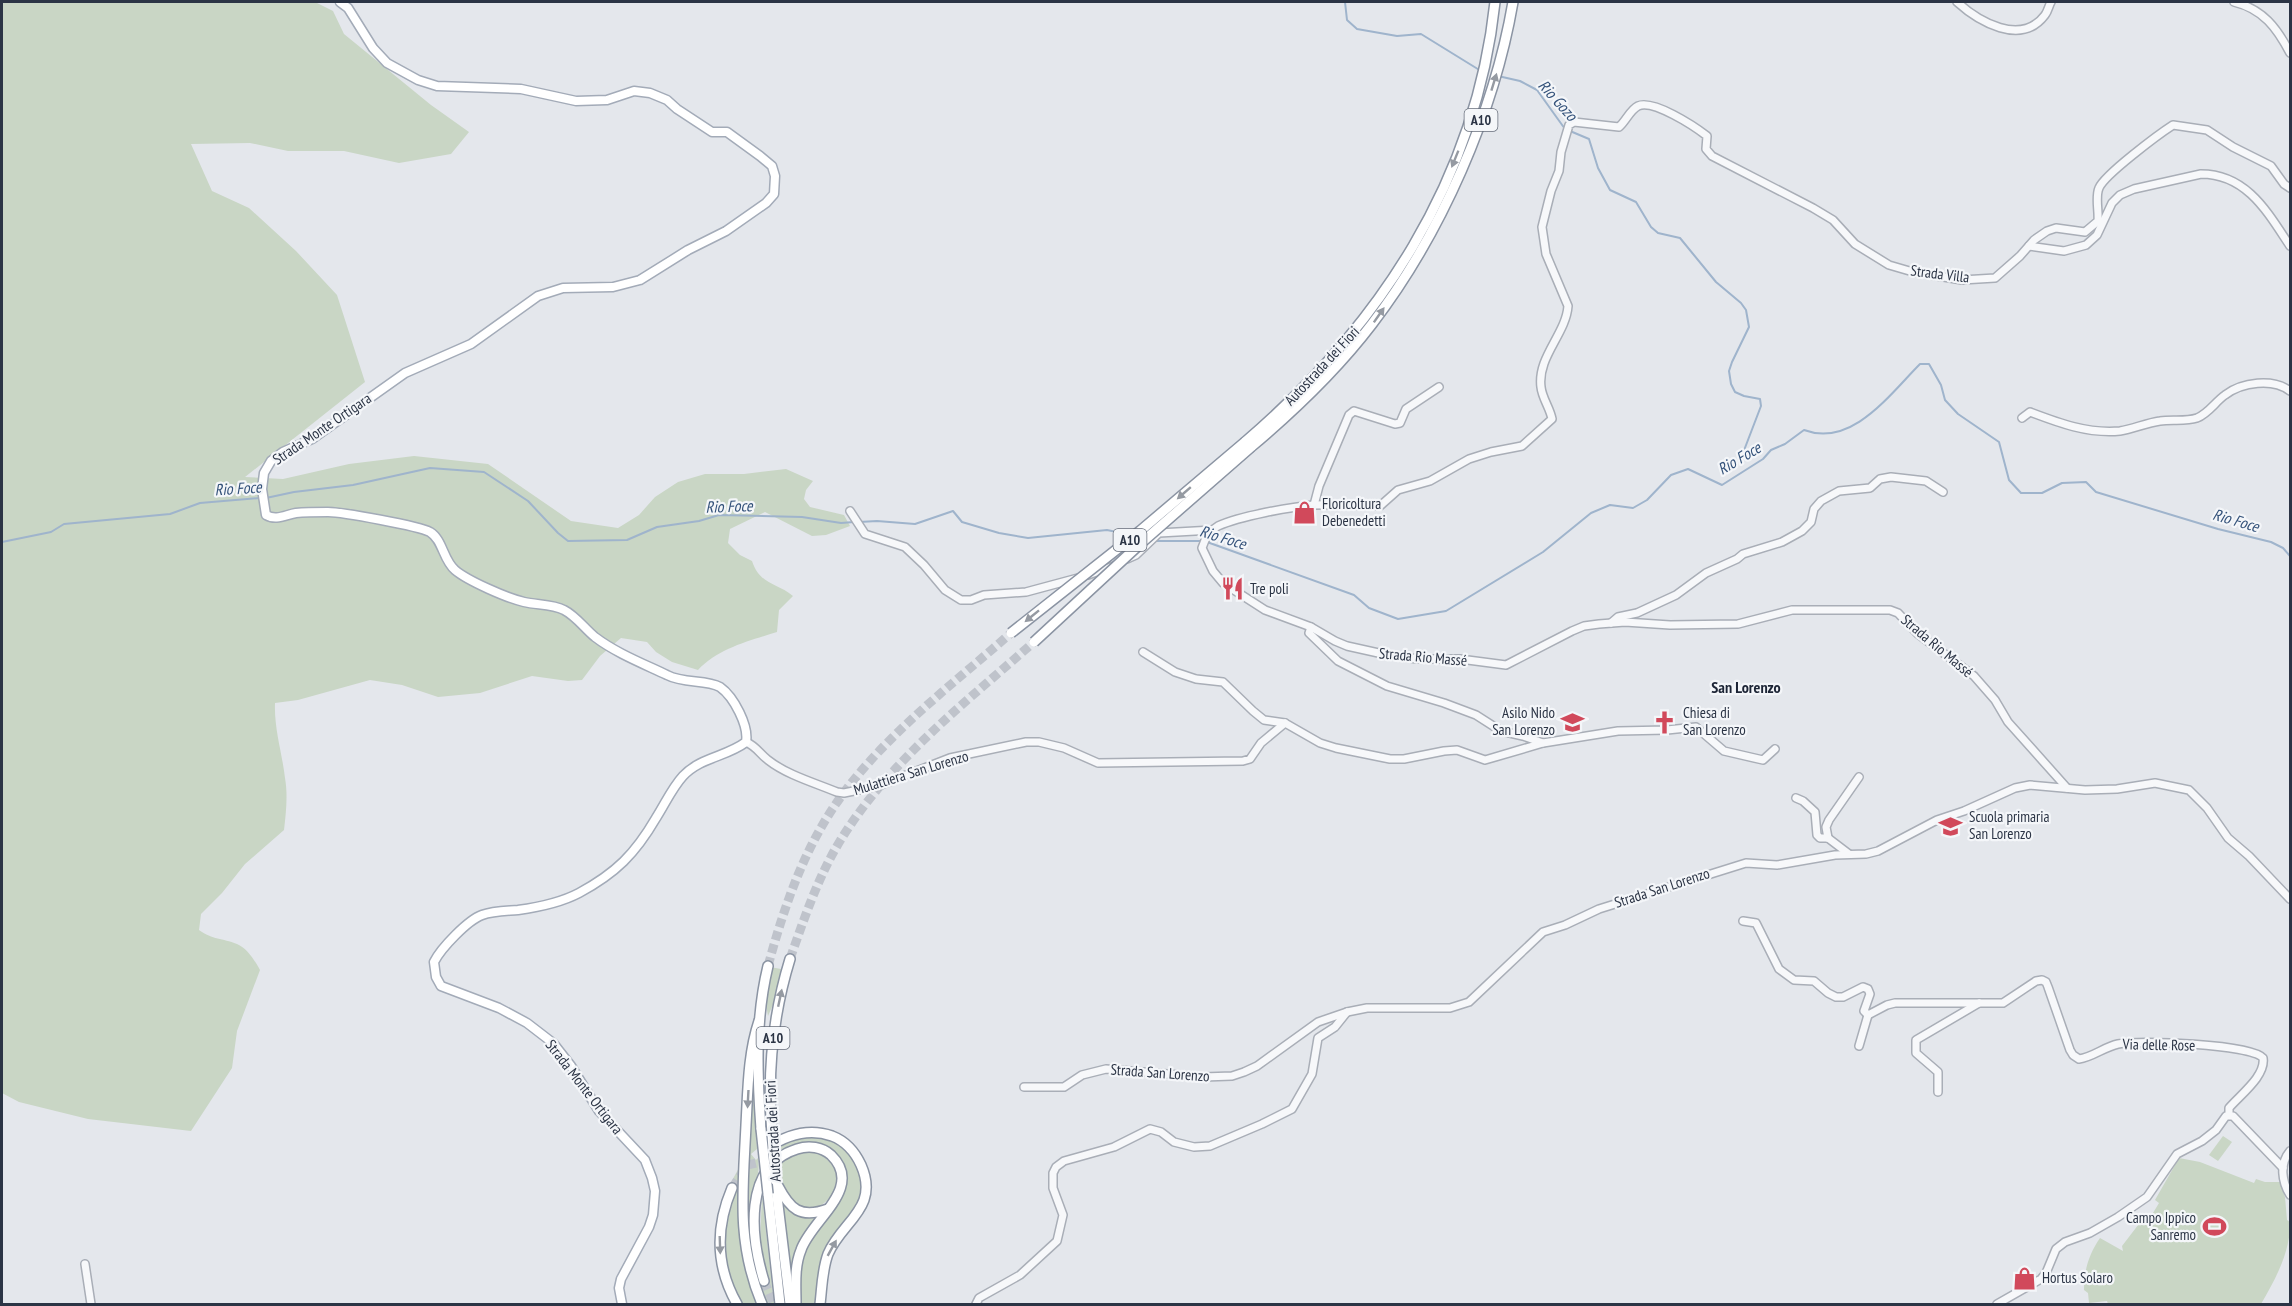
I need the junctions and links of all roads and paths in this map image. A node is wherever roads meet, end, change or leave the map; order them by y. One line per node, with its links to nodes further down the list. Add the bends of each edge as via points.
1 (340, 2): 28 (main road, Strada Monte Ortigara, via 387,63 437,86 521,89 576,101 607,100 634,91 667,100 712,132 727,132 772,166 774,194 726,231 640,280 613,287 563,288 538,296 471,344 405,373 312,439 271,462 264,473 262,489 266,515 277,518 330,512 430,532 455,570 492,590 523,602 564,610 596,638 635,659 671,677 720,688 742,718 748,732)
2 (1495, 2): 11 (highway, Autostrada dei Fiori / A10, one-way to 11, via 1486,59 1466,131)
3 (1513, 2): 11 (highway, Autostrada dei Fiori / A10, one-way to 3, via 1462,168 1486,105)
4 (1957, 2): 5 (street, via 1983,21 2010,30 2033,24 2045,15)
5 (2051, 2)
6 (2234, 2): 7 (street, via 2266,17)
7 (2290, 53)
8 (1566, 134): 12 (street, Strada Villa, via 1574,122 1619,127 1641,104 1657,107 1707,136 1706,149 1712,156 1813,208 1833,220 1855,244 1901,269 1962,280 1995,278); 19 (street, Strada Rio Massé, via 1542,228 1546,254 1568,306 1568,315 1543,365 1540,386 1552,419 1522,446 1468,459 1430,481 1398,490 1380,506)
9 (2290, 188): 10 (street, via 2271,166 2206,130 2173,125 2104,180 2098,193)
10 (2099, 224): 12 (street, Strada Villa, via 2085,232 2056,228 2038,236); 12 (street, via 2097,235 2077,249); 13 (street, via 2120,195 2211,174 2247,189)
11 (1427, 231): 17 (highway, Autostrada dei Fiori / A10, via 1393,294 1354,347 1297,407)
12 (2029, 246)
13 (2290, 246)
14 (1438, 387): 19 (street, via 1406,409 1400,423 1354,411)
15 (2290, 391): 16 (street, via 2274,383 2233,390 2196,418 2121,431 2083,429 2030,412)
16 (2022, 418)
17 (1248, 445): 24 (highway, Autostrada dei Fiori / A10, one-way to 24, bridge); 25 (highway, Autostrada dei Fiori / A10, bridge)
18 (1943, 492): 22 (street, via 1926,481 1891,477 1870,488 1839,491 1821,501 1802,531 1743,554 1706,573 1676,595)
19 (1314, 505): 21 (street, Strada Rio Massé, via 1255,516)
20 (850, 511): 21 (street, via 865,534 905,547 945,590 961,600 1056,586 1136,555 1159,533)
21 (1213, 530): 23 (street, Strada Rio Massé, via 1205,537 1202,548 1223,583 1265,610)
22 (1611, 623): 23 (street, Strada Rio Massé, via 1584,626 1506,665 1383,654 1335,641); 32 (street, Strada Rio Massé, via 1738,624 1792,610 1890,610 1974,676 2008,722)
23 (1311, 627): 29 (street, via 1309,633 1338,661 1387,686 1444,703 1476,715 1501,731)
24 (1011, 633)
25 (1034, 642)
26 (1143, 652): 27 (street, via 1174,672 1223,682 1264,720)
27 (1285, 723): 28 (street, Mulattiera San Lorenzo, via 1258,745 1250,759 1243,761 1098,763 1065,748 1026,742 950,758 878,786 844,793 768,760); 29 (street, via 1320,743 1390,759 1457,750 1485,760)
28 (746, 742): 58 (main road, Strada Monte Ortigara, via 736,750 708,758 684,775 637,848 610,875 561,902 477,917 434,962 441,986 499,1008 553,1043 600,1111 645,1160 654,1191 652,1215 621,1279)
29 (1543, 743): 30 (street, via 1618,731 1696,727 1724,751 1763,760)
30 (1775, 749)
31 (1859, 777): 34 (street, via 1829,820)
32 (2067, 788): 35 (street, Strada San Lorenzo, via 2015,788 1937,820 1878,851); 36 (street, Strada San Lorenzo, via 2117,789 2154,783 2189,790 2228,838)
33 (1796, 798): 34 (street, via 1815,812 1816,835)
34 (1828, 838): 35 (street)
35 (1849, 854): 41 (street, Strada San Lorenzo, via 1777,865 1746,863 1599,909 1543,932 1482,992 1460,1006)
36 (2290, 899)
37 (1743, 921): 42 (street, via 1756,923 1779,969 1794,980 1814,981 1836,997 1863,987 1868,989 1864,1011)
38 (790, 958): 51 (highway, Autostrada dei Fiori / A10, one-way to 38, bridge, via 772,1044)
39 (768, 966): 43 (highway, Autostrada dei Fiori / A10)
40 (1979, 1002): 42 (street, Via delle Rose, via 1895,1003); 46 (street, via 1916,1040 1916,1053 1938,1071); 47 (street, Via delle Rose, via 2003,1003 2036,981 2046,982 2070,1050 2079,1059 2116,1044 2141,1042 2240,1048 2260,1053 2263,1067 2229,1108)
41 (1347, 1012): 45 (street, Strada San Lorenzo, via 1318,1022 1257,1066 1232,1076 1106,1069 1082,1075 1064,1087); 65 (street, via 1335,1027 1318,1038 1312,1074 1292,1109 1210,1146 1174,1142 1150,1129 1114,1147 1056,1167 1053,1188 1063,1215 1057,1241 1020,1275 979,1298)
42 (1868, 1015): 44 (street)
43 (759, 1021): 49 (highway, Autostrada dei Fiori / A10, bridge); 60 (highway, one-way to 60, via 750,1052 742,1222 749,1266)
44 (1859, 1046)
45 (1024, 1087)
46 (1938, 1092)
47 (2229, 1115): 50 (street); 66 (street, via 2202,1141 2177,1154 2147,1197 2090,1233 2065,1242 2056,1249 2042,1279)
48 (2290, 1151): 50 (street)
49 (764, 1161): 61 (highway, Autostrada dei Fiori / A10, bridge); 64 (highway, one-way to 49, via 828,1254 862,1206 866,1189 863,1170 843,1142 814,1132 794,1135 772,1145 764,1151)
50 (2283, 1168): 53 (street)
51 (775, 1180): 54 (highway, via 795,1210 813,1214); 62 (highway, Autostrada dei Fiori / A10)
52 (732, 1188): 59 (highway, one-way to 59, via 721,1225 720,1254 725,1279)
53 (2290, 1195)
54 (828, 1209): 56 (highway, via 838,1197 842,1182 836,1161 826,1151 803,1147 771,1165 761,1181 755,1206 756,1247); 63 (highway, via 801,1250)
55 (85, 1264): 57 (street)
56 (764, 1281)
57 (91, 1305)
58 (622, 1305)
59 (737, 1305)
60 (762, 1305)
61 (780, 1305)
62 (790, 1305)
63 (796, 1305)
64 (820, 1305)
65 (976, 1305)
66 (1997, 1305)

